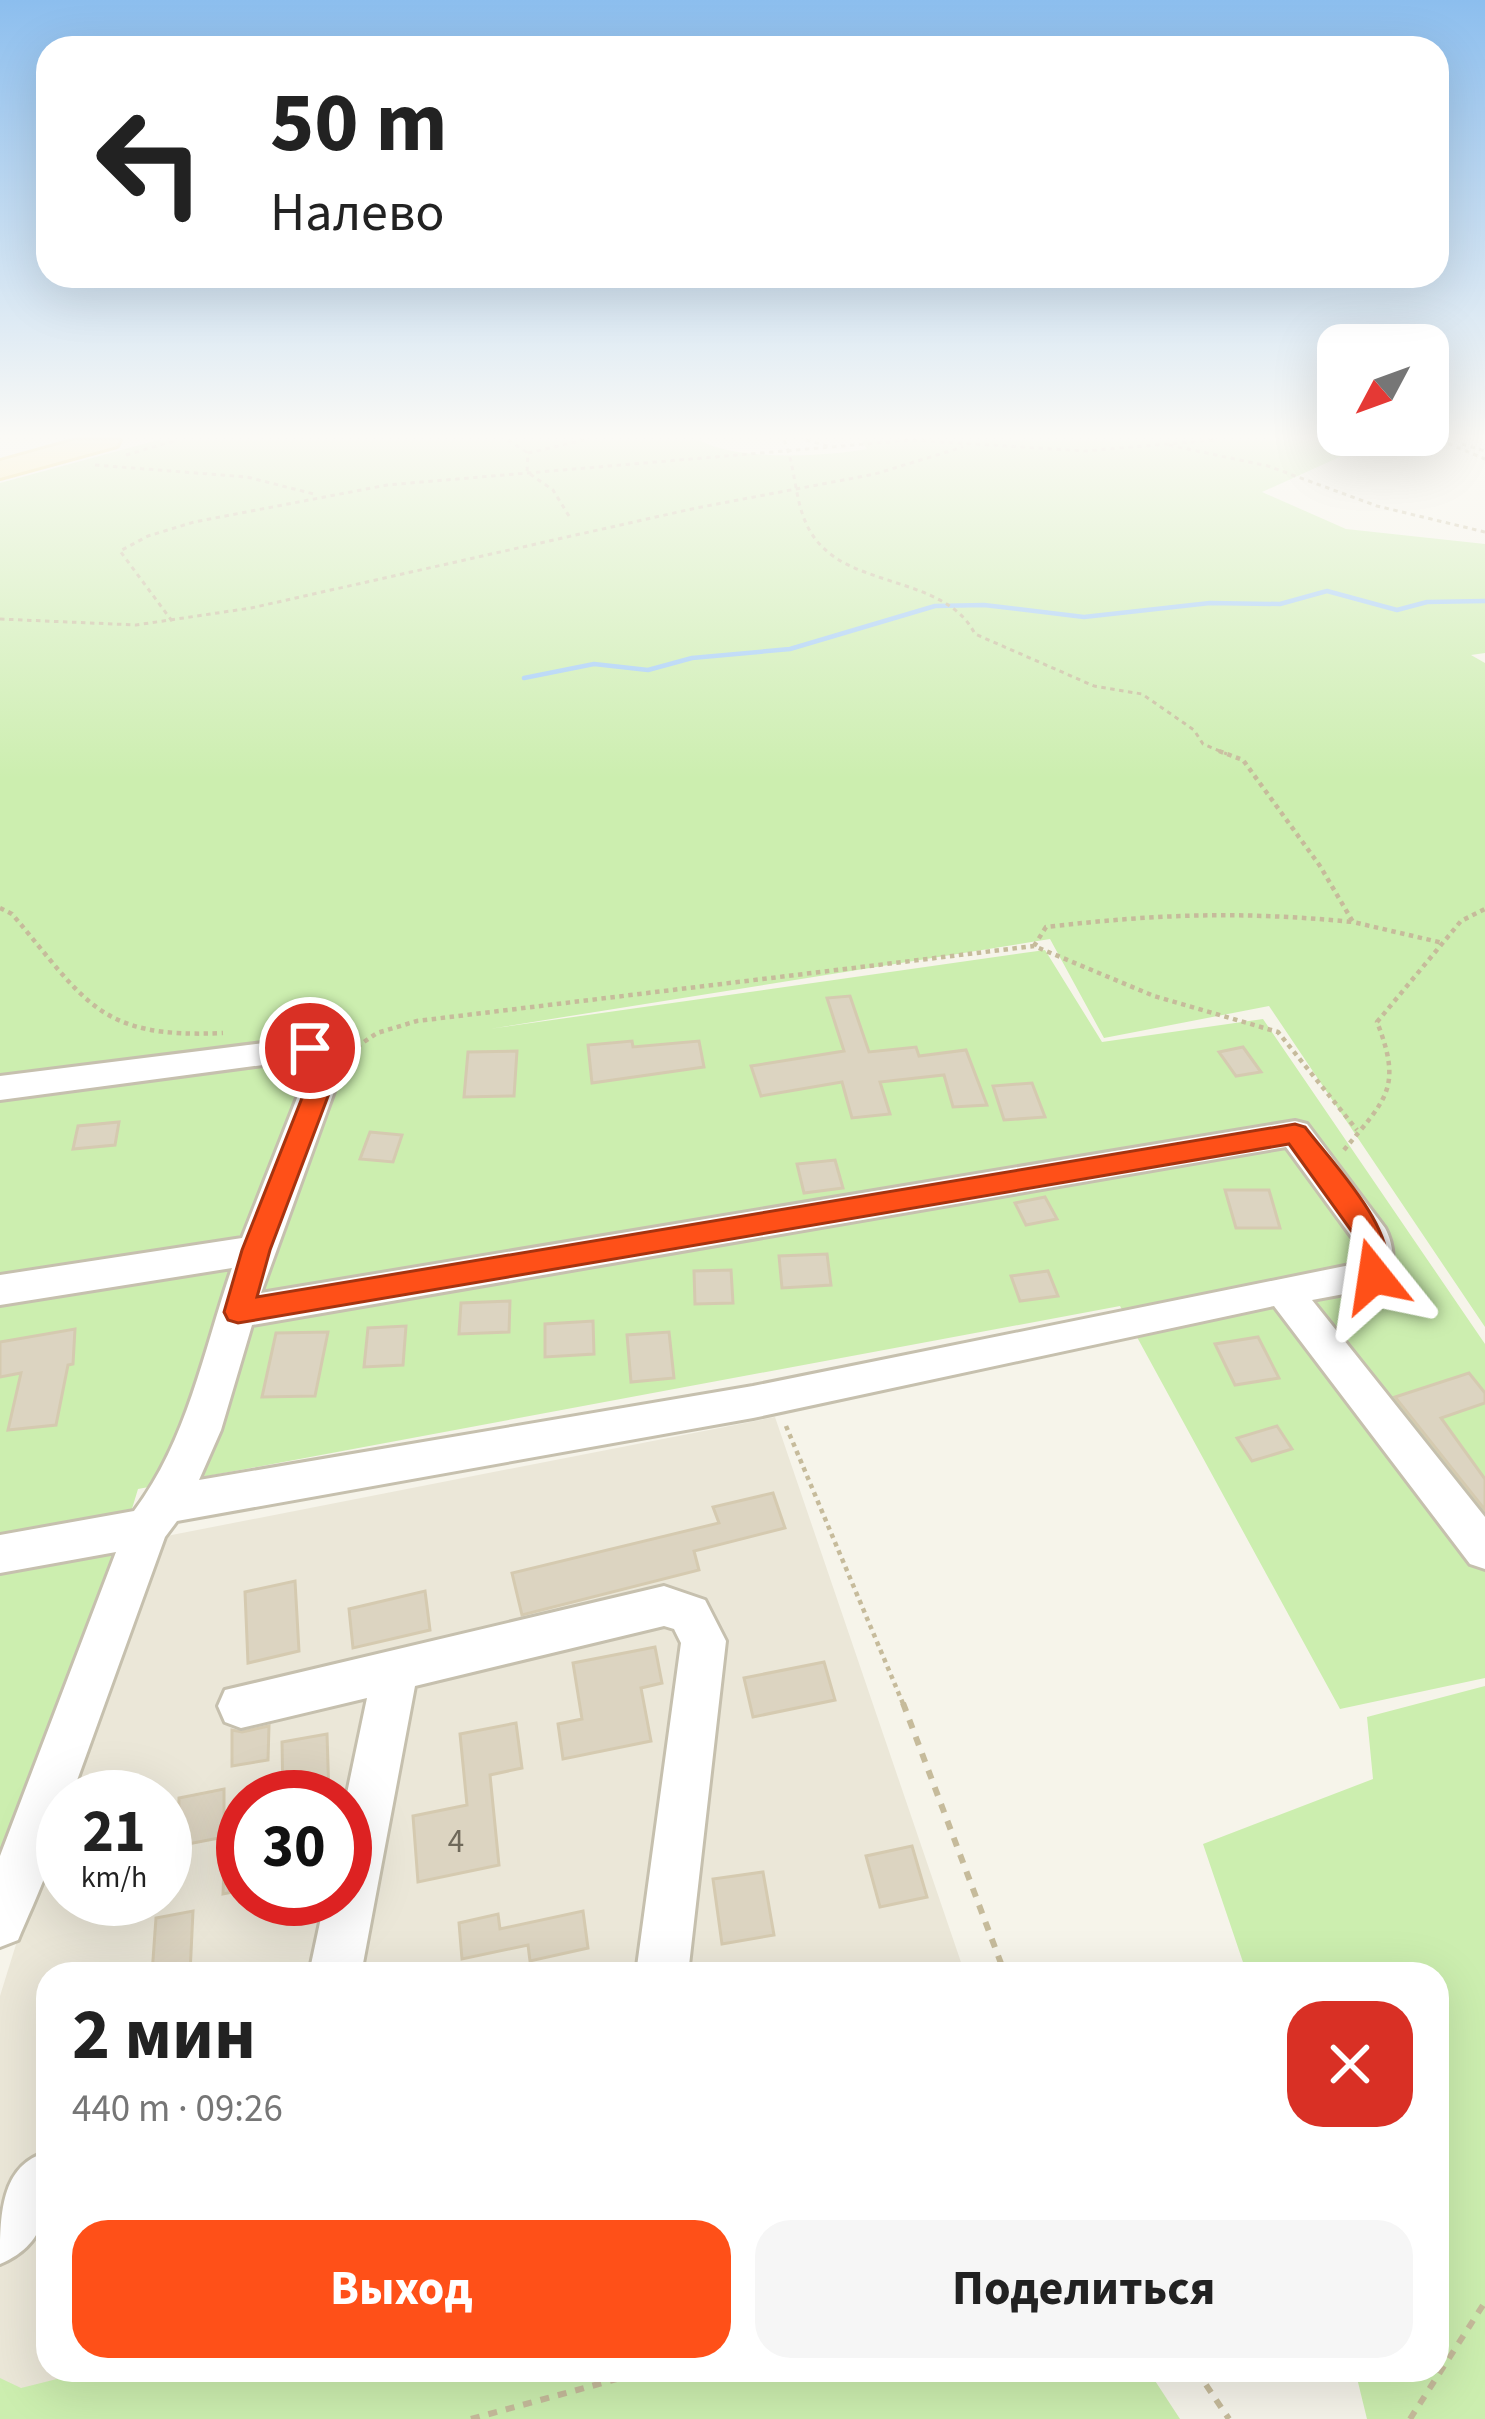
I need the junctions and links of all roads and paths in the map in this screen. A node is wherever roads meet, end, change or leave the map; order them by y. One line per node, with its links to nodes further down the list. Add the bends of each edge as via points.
1 (121, 553): 5 (path)
2 (504, 553): 5 (path)
3 (830, 553): 8 (path, via 881,581 939,599 975,634 1094,686 1142,694 1218,754 1244,760)
4 (0, 620): 5 (path)
5 (172, 621)
6 (0, 908): 11 (path, via 78,992 134,1029)
7 (1485, 909): 9 (path)
8 (1353, 922): 9 (path); 10 (path, via 1164,914 1046,927)
9 (1443, 943): 14 (path, via 1377,1022 1393,1063 1383,1102)
10 (1034, 946): 12 (path, via 431,1017 357,1042); 14 (path, via 1154,996 1278,1032)
11 (236, 1033)
12 (323, 1075): 13 (street, via 310,1048); 16 (street)
13 (0, 1088)
14 (1357, 1130): 15 (path, via 1342,1146)
15 (1350, 1169)
16 (256, 1250): 17 (street); 19 (street)
17 (0, 1290)
18 (1283, 1290): 19 (street, via 1374,1276 1372,1238 1295,1133); 20 (street); 22 (street)
19 (238, 1312): 21 (street, via 184,1469)
20 (753, 1402): 21 (street); 29 (path, via 776,1412 794,1437)
21 (157, 1516): 23 (street); 26 (street)
22 (1485, 1550)
23 (0, 1554)
24 (395, 1673): 25 (street); 27 (street); 28 (street, via 664,1606 689,1614 704,1641)
25 (241, 1706)
26 (2, 1910)
27 (337, 1962)
28 (664, 1962)
29 (1000, 1962)
30 (36, 2185): 31 (street)
31 (0, 2235)
32 (1485, 2302): 33 (path)
33 (1449, 2358)
34 (606, 2382): 37 (path)
35 (1204, 2382): 38 (path)
36 (1434, 2382): 39 (path)
37 (471, 2419)
38 (1229, 2419)
39 (1410, 2419)

